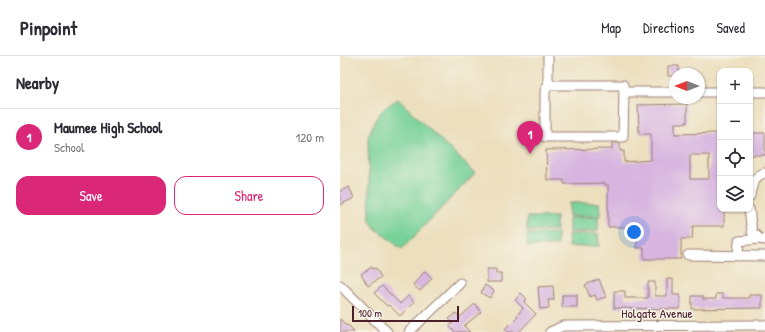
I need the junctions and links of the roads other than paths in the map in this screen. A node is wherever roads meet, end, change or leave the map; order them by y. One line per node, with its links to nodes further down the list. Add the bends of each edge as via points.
1 (548, 56): 2 (street)
2 (549, 83): 3 (street, via 556,86 623,85); 3 (street, via 545,93 545,137 623,138)
3 (624, 92): 4 (street)
4 (669, 92)
5 (705, 92): 6 (street)
6 (717, 92)
7 (753, 92): 8 (street)
8 (765, 92)
9 (765, 173): 10 (street, via 760,174)
10 (753, 184)
11 (749, 212): 12 (street, via 752,232)
12 (763, 240): 14 (street, via 739,241)
13 (688, 255): 14 (street)
14 (738, 256): 15 (street)
15 (765, 256)
16 (460, 283): 20 (street)
17 (340, 285): 19 (street)
18 (765, 326): 21 (street, Holgate Avenue, via 563,326)
19 (387, 332)
20 (409, 332)
21 (550, 332)

